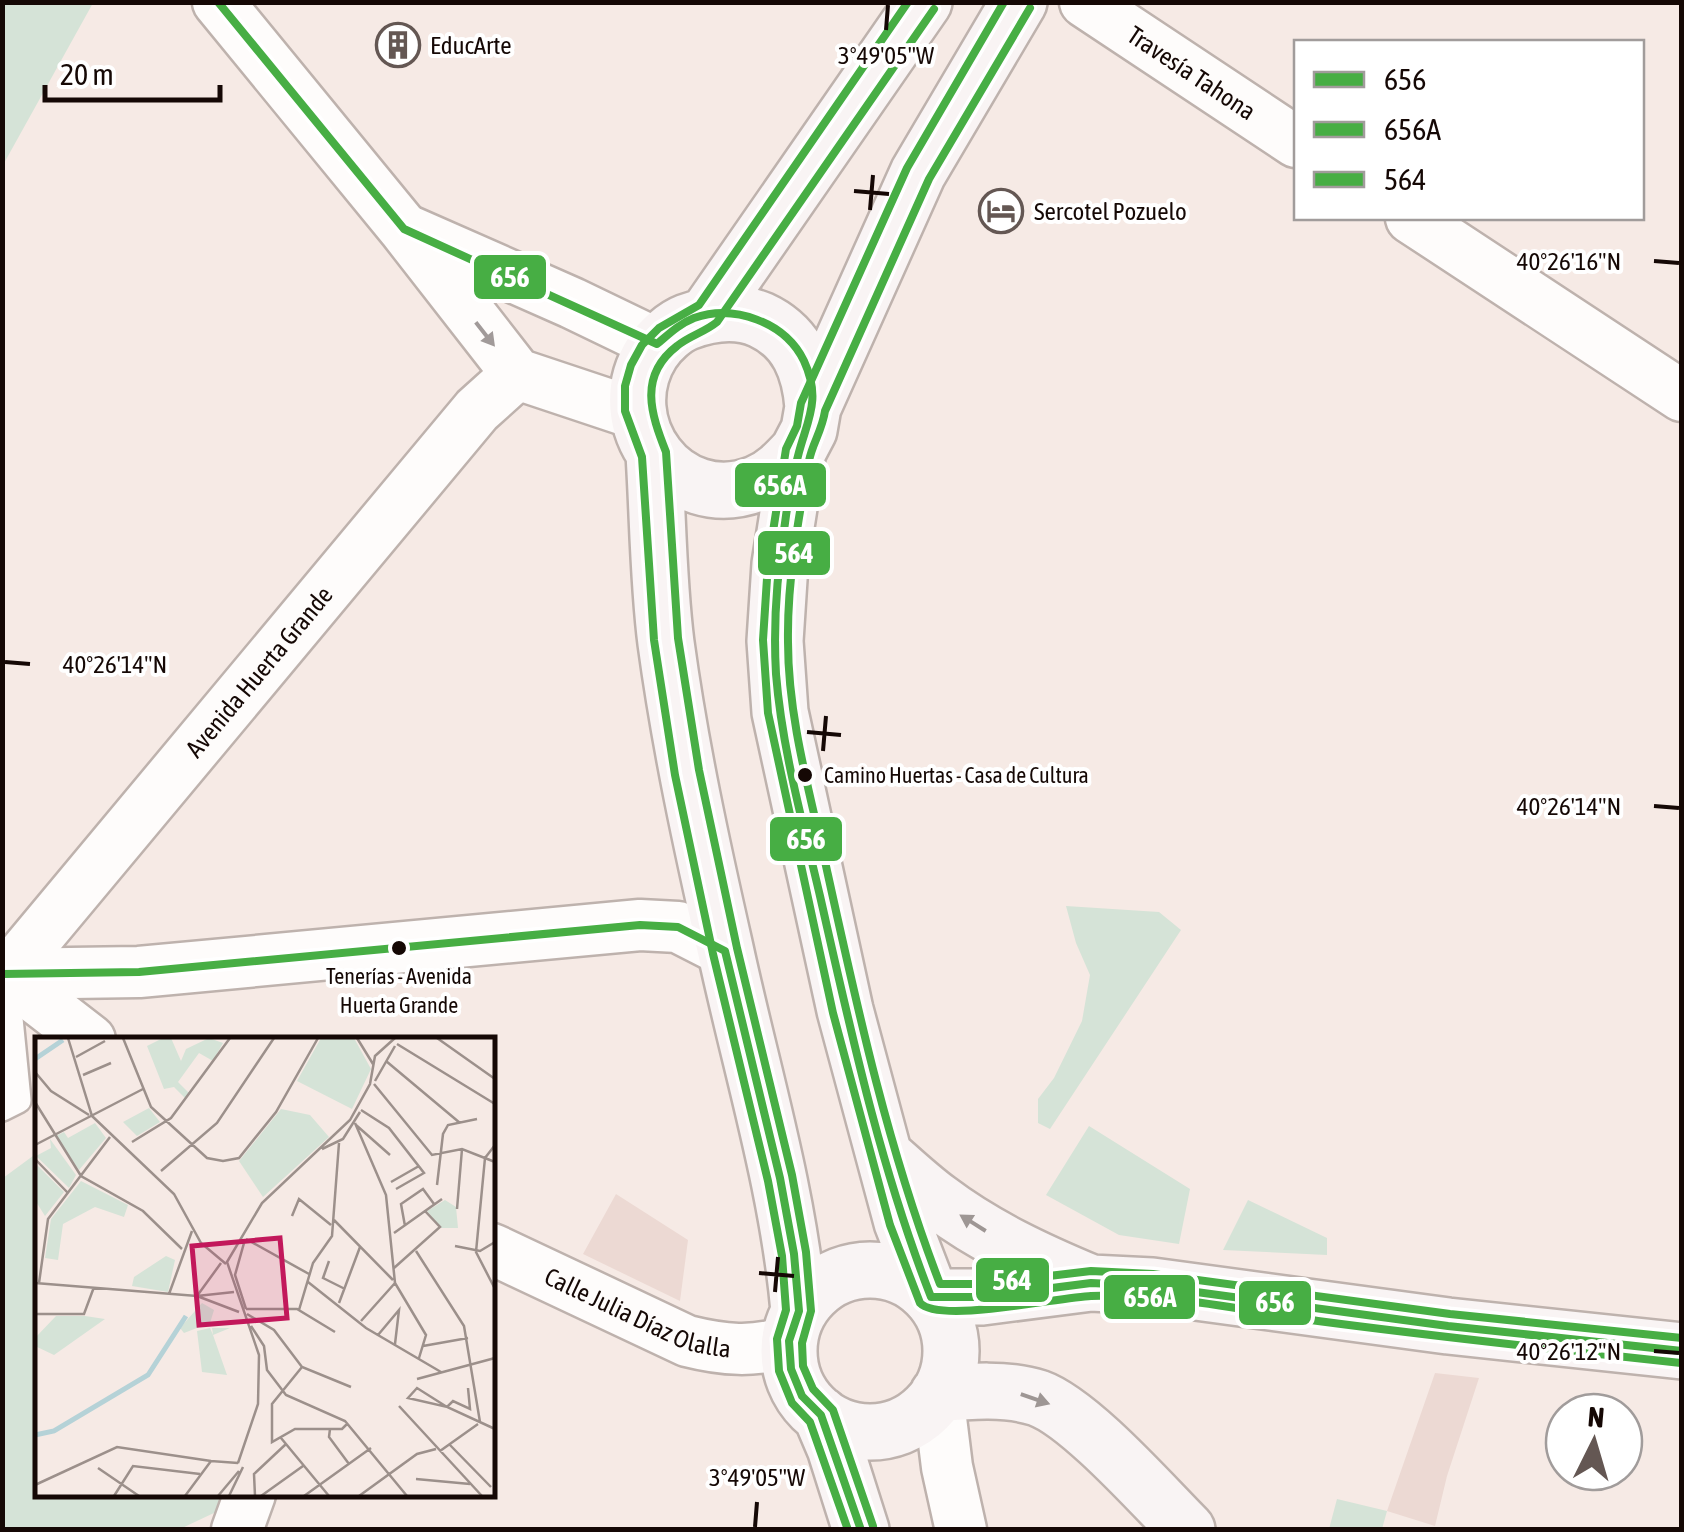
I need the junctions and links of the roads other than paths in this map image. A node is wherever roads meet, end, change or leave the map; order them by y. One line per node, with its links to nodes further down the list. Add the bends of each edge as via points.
1 (218, 2): 7 (street)
2 (924, 2): 8 (main road)
3 (1019, 2): 12 (main road, via 918,173)
4 (1086, 2): 5 (street, Travesía Tahona)
5 (1294, 141)
6 (1414, 220): 11 (street)
7 (404, 229): 9 (street); 10 (street, one-way to 10)
8 (708, 314): 9 (main road); 12 (main road, via 761,320 784,334 811,380)
9 (657, 344): 13 (main road, via 637,390)
10 (517, 374): 13 (street); 15 (street, Avenida Huerta Grande, via 477,410)
11 (1682, 396)
12 (806, 429): 13 (main road, via 779,471 728,489 674,474); 18 (main road, via 780,564 780,712)
13 (646, 434): 14 (main road, via 666,640)
14 (725, 951): 15 (street, via 678,927 640,924 139,972); 22 (main road, via 794,1254)
15 (4, 975): 16 (street); 17 (lane, via 18,1100)
16 (86, 1037)
17 (2, 1108)
18 (884, 1155): 20 (main road, one-way to 18, via 986,1232); 21 (main road)
19 (495, 1251): 22 (street, Calle Julia Díaz Olalla, via 688,1341 766,1348)
20 (1091, 1283): 21 (main road); 23 (main road)
21 (931, 1297): 22 (main road, via 891,1273 853,1271 816,1290); 24 (main road, via 946,1323 951,1351)
22 (794, 1326): 25 (main road, via 788,1354 796,1386)
23 (1682, 1351)
24 (938, 1394): 25 (main road, via 913,1419 889,1430 854,1430); 29 (street); 30 (main road, one-way to 30, via 1017,1393 1067,1413)
25 (821, 1415): 28 (main road)
26 (249, 1497): 27 (street)
27 (237, 1530)
28 (861, 1530)
29 (961, 1530)
30 (1187, 1530)

